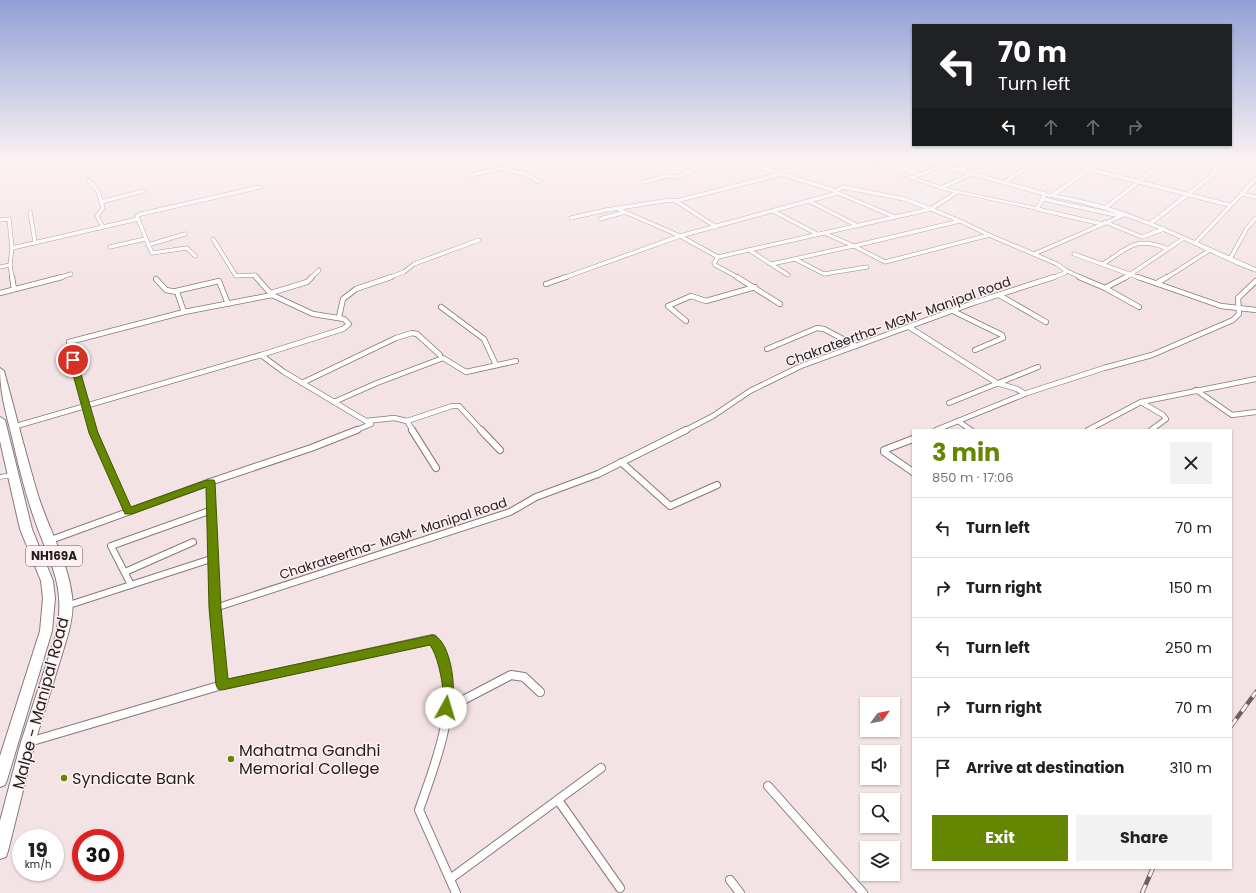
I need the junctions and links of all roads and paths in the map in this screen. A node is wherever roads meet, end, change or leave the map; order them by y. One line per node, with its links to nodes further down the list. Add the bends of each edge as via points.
1 (101, 202): 38 (street, via 103,208 97,216)
2 (195, 202): 31 (street, via 141,214 137,216)
3 (660, 202): 20 (street)
4 (677, 202): 39 (street)
5 (807, 202): 23 (street)
6 (810, 202): 37 (street)
7 (859, 202): 28 (street)
8 (911, 202): 21 (street)
9 (942, 202): 21 (street)
10 (1000, 202): 22 (street)
11 (1041, 202): 22 (street)
12 (1066, 202): 27 (street)
13 (1079, 202): 19 (street)
14 (1113, 202): 19 (street)
15 (1180, 202): 36 (street)
16 (1216, 202): 18 (street)
17 (1233, 202): 18 (street)
18 (1229, 205): 51 (street)
19 (1105, 208): 26 (street)
20 (618, 209): 25 (street); 29 (street)
21 (931, 209): 28 (street); 34 (street)
22 (1037, 210): 35 (street)
23 (773, 211): 39 (street); 43 (street)
24 (30, 212): 50 (street)
25 (626, 212): 32 (street); 45 (street)
26 (1126, 214): 27 (street); 36 (street)
27 (1120, 216): 35 (street)
28 (895, 217): 37 (street)
29 (571, 218)
30 (1256, 218): 64 (street, via 1247,228)
31 (138, 219): 38 (street); 47 (street)
32 (600, 219)
33 (0, 220): 55 (street, via 9,218)
34 (960, 221): 44 (street); 53 (street)
35 (1104, 223): 40 (street, via 1142,237); 59 (street)
36 (1151, 223): 40 (street)
37 (858, 226): 41 (street)
38 (103, 227): 50 (street)
39 (716, 227): 45 (street)
40 (1164, 229): 46 (street)
41 (824, 233): 43 (street); 53 (street)
42 (185, 234): 52 (street)
43 (817, 234): 57 (street)
44 (989, 235): 53 (street, via 885,262); 59 (street)
45 (680, 236): 62 (street); 79 (street)
46 (1184, 238): 51 (street); 56 (street)
47 (145, 239): 52 (street); 54 (street)
48 (213, 239): 85 (street, via 236,276 255,275)
49 (479, 240): 95 (street, via 356,289 343,299)
50 (35, 242): 55 (street)
51 (1194, 243): 58 (street)
52 (148, 245): 61 (street, via 153,254 187,248)
53 (854, 246): 63 (street)
54 (110, 247)
55 (12, 248): 67 (street)
56 (1166, 248): 66 (street, via 1146,242 1126,249); 73 (street)
57 (748, 250): 62 (street); 65 (street)
58 (1210, 250): 64 (street); 78 (street)
59 (1034, 254): 71 (street)
60 (1074, 254): 66 (street)
61 (195, 256)
62 (718, 257): 80 (street, via 714,263 716,265)
63 (795, 259): 65 (street); 69 (street, via 824,274)
64 (1230, 259): 72 (street)
65 (772, 264): 75 (street)
66 (1103, 264): 73 (street)
67 (10, 265): 68 (street); 82 (street)
68 (0, 267)
69 (867, 267)
70 (319, 270): 85 (street, via 307,282)
71 (1065, 270): 81 (street); 86 (street, Chakrateertha- MGM- Manipal Road, via 1065,273)
72 (1256, 270)
73 (1130, 273): 78 (street); 81 (street)
74 (71, 274): 82 (street)
75 (788, 275)
76 (156, 279): 83 (street, via 166,290)
77 (1256, 281): 91 (street, via 1238,298)
78 (1157, 283): 91 (street, via 1221,306)
79 (546, 284)
80 (755, 287): 88 (street); 96 (street, via 706,301 691,296 669,305)
81 (1105, 288): 90 (street)
82 (14, 289): 84 (street)
83 (176, 291): 87 (street, via 219,281); 94 (street)
84 (0, 293)
85 (271, 294): 87 (street); 95 (street, via 313,314)
86 (999, 295): 93 (street, Chakrateertha- MGM- Manipal Road); 97 (street)
87 (228, 304): 94 (street)
88 (780, 304)
89 (440, 307): 105 (street, via 484,339)
90 (1139, 307)
91 (1240, 308): 92 (street); 112 (street, via 1237,318 1152,355)
92 (1256, 310)
93 (953, 311): 98 (street, Chakrateertha- MGM- Manipal Road); 101 (street, via 1002,335 1003,338)
94 (184, 312): 116 (street, via 69,342)
95 (339, 317): 102 (street, via 346,320 349,326)
96 (686, 321)
97 (1046, 322)
98 (909, 327): 99 (street, Chakrateertha- MGM- Manipal Road); 110 (street)
99 (856, 346): 100 (street, via 824,329 817,328); 129 (street, Chakrateertha- MGM- Manipal Road, via 801,366 750,391 713,416)
100 (767, 349)
101 (975, 350)
102 (261, 355): 109 (street); 116 (street)
103 (440, 356): 109 (street, via 417,334 412,333)
104 (516, 361): 105 (street)
105 (496, 365): 113 (street, via 463,372 448,358 443,358)
106 (1038, 367): 110 (street)
107 (0, 371): 122 (highway, Malpe - Manipal Road / NH169A)
108 (1256, 380): 111 (street)
109 (302, 382): 113 (street)
110 (997, 384): 112 (street, via 1017,389); 114 (street)
111 (1196, 390): 115 (street); 117 (street, via 1232,415)
112 (1025, 394): 121 (street)
113 (334, 402): 119 (street)
114 (949, 402)
115 (1141, 402): 125 (street); 126 (street, via 1166,419)
116 (86, 405): 122 (street); 136 (street, via 94,433)
117 (1256, 412)
118 (0, 420): 132 (highway, Malpe - Manipal Road / NH169A)
119 (366, 421): 120 (street, via 394,418); 133 (street, via 371,424 311,448)
120 (407, 421): 128 (street, via 459,406); 130 (street)
121 (958, 422): 123 (street); 124 (street)
122 (13, 427): 137 (highway, Malpe - Manipal Road / NH169A)
123 (939, 429)
124 (969, 429)
125 (1090, 429)
126 (1152, 429)
127 (912, 439): 131 (street, via 884,452)
128 (500, 450)
129 (621, 462): 134 (street, via 670,506); 145 (street, Chakrateertha- MGM- Manipal Road, via 598,474 536,497 510,512)
130 (436, 468)
131 (912, 471)
132 (6, 476): 138 (highway, Malpe - Manipal Road / NH169A)
133 (210, 482): 135 (street); 136 (street)
134 (717, 485)
135 (212, 510): 141 (street); 142 (street, via 112,546)
136 (128, 512): 139 (street)
137 (42, 524): 138 (highway); 139 (highway, Malpe - Manipal Road / NH169A)
138 (26, 529): 151 (highway, Malpe - Manipal Road / NH169A, via 47,581 49,614 41,649)
139 (48, 541): 144 (highway, Malpe - Manipal Road / NH169A, via 62,575)
140 (193, 542): 142 (street)
141 (214, 558): 143 (street); 145 (street)
142 (124, 572): 143 (street)
143 (132, 585): 144 (street)
144 (66, 606): 149 (highway, Malpe - Manipal Road / NH169A, via 61,638)
145 (215, 608): 146 (street)
146 (222, 685): 148 (street, via 433,639 441,650 449,693); 149 (street)
147 (540, 692): 148 (street, via 526,676 512,675)
148 (446, 708): 155 (street, via 438,750 419,810)
149 (28, 742): 154 (highway, Malpe - Manipal Road / NH169A)
150 (602, 768): 153 (street)
151 (0, 780)
152 (768, 786): 160 (street)
153 (558, 800): 155 (street); 157 (street)
154 (0, 851)
155 (450, 879): 158 (street)
156 (730, 880): 159 (street)
157 (620, 888)
158 (456, 893)
159 (740, 893)
160 (863, 893)

